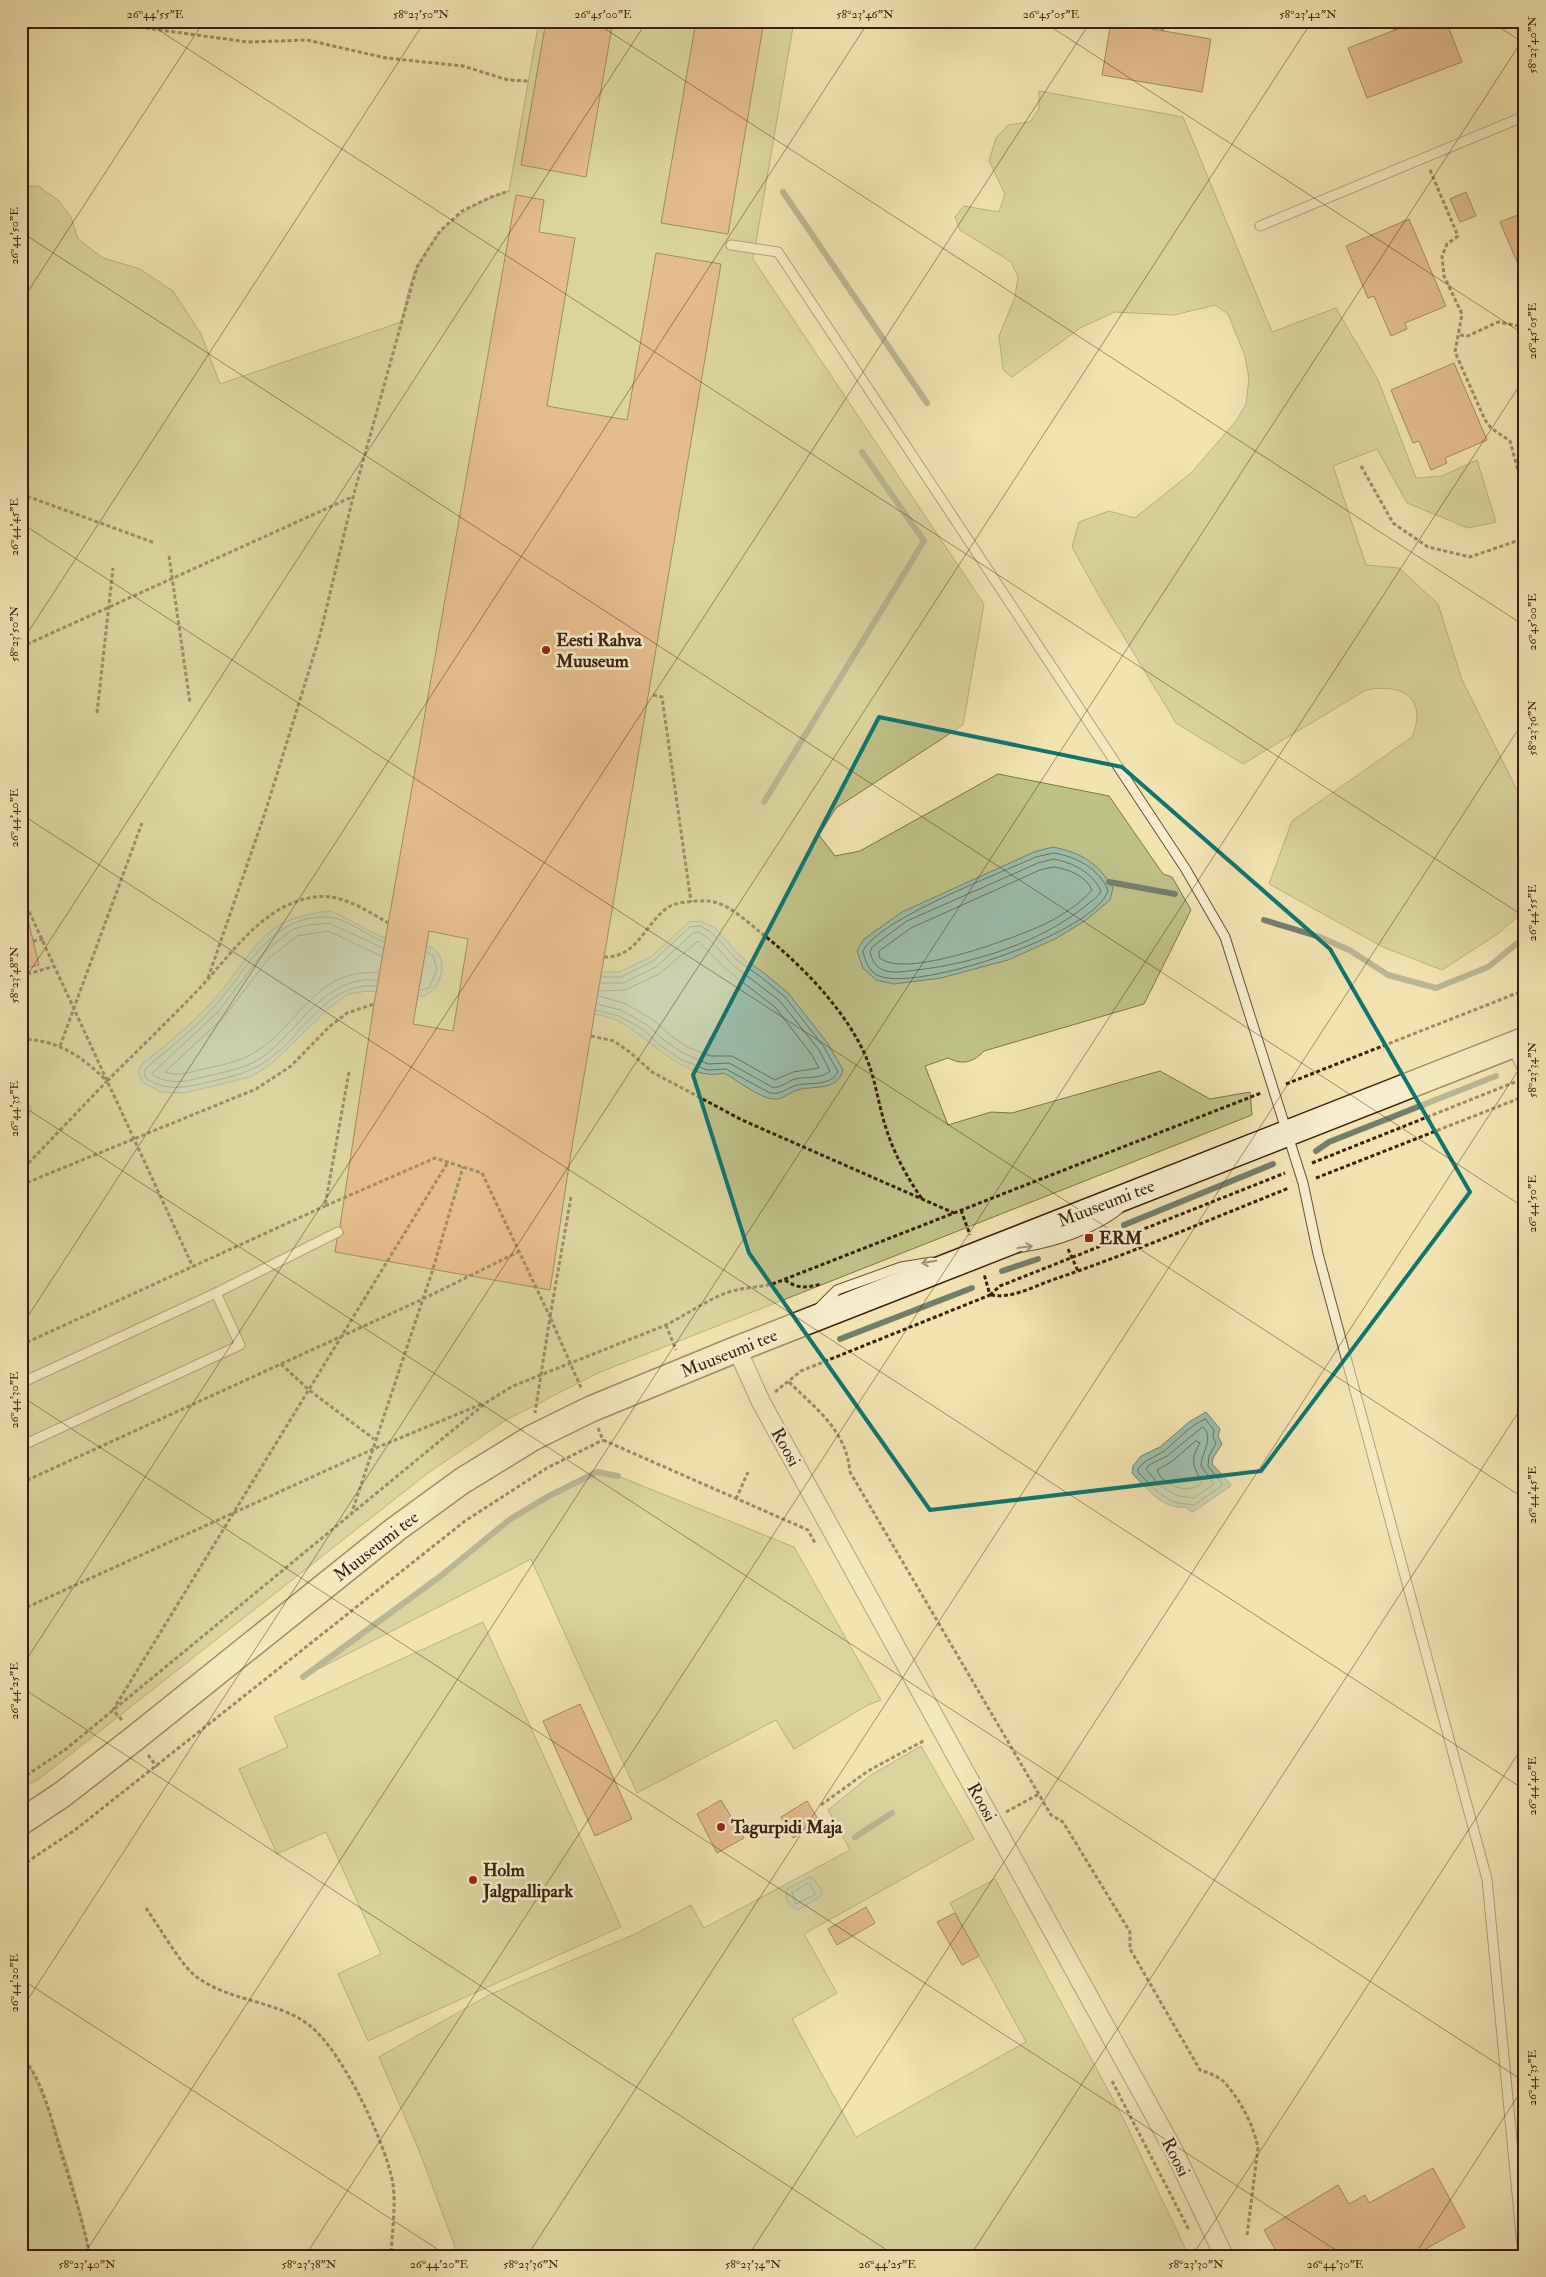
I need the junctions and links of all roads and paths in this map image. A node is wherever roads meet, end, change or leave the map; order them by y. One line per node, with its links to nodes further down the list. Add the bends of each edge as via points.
1 (94, 21): 6 (path, via 248,42 307,40 386,58 463,66 508,80)
2 (1163, 21): 5 (path)
3 (1391, 21): 4 (path)
4 (1395, 30)
5 (1162, 31)
6 (529, 81)
7 (1525, 116): 8 (lane)
8 (1425, 158): 10 (lane); 13 (path, via 1458,236 1446,244 1442,256 1444,276 1462,314)
9 (509, 191): 17 (path, via 462,211 440,231 417,267)
10 (1260, 226)
11 (731, 245): 49 (lane, via 778,252 1185,868 1225,937)
12 (1525, 326): 13 (path, via 1498,322 1468,336)
13 (1460, 335): 16 (path, via 1455,352 1485,420 1490,428 1510,441)
14 (1361, 466): 18 (path, via 1393,523 1428,548 1470,557)
15 (21, 494): 19 (path)
16 (1525, 496)
17 (353, 497): 22 (path); 37 (path, via 320,635)
18 (1525, 538)
19 (155, 543)
20 (169, 556): 22 (path)
21 (112, 568): 23 (path)
22 (172, 578): 23 (path); 26 (path)
23 (109, 606): 24 (path); 27 (path)
24 (21, 647)
25 (653, 695): 30 (path, via 662,697)
26 (190, 703)
27 (97, 713)
28 (142, 823): 40 (path)
29 (21, 894): 32 (path)
30 (691, 902): 34 (path, via 669,906 633,946 613,957); 60 (path, via 711,901 724,906 783,950 807,973 860,1046 868,1063 886,1130 903,1171)
31 (388, 923): 37 (path, via 362,907 335,898 300,900 264,919)
32 (43, 939): 33 (path); 35 (path)
33 (34, 941)
34 (604, 957)
35 (56, 966): 36 (path); 40 (path)
36 (21, 976)
37 (208, 978): 47 (path)
38 (1525, 990): 49 (path)
39 (374, 1004): 52 (path, via 347,1013 291,1066 256,1089)
40 (74, 1006): 44 (path); 47 (path)
41 (591, 1036): 60 (path, via 614,1042 652,1072 742,1120)
42 (21, 1039): 44 (path)
43 (1518, 1043): 46 (lane); 51 (street, Muuseumi tee)
44 (60, 1046): 47 (path, via 84,1058)
45 (349, 1072): 61 (path)
46 (1525, 1075)
47 (107, 1081): 52 (path); 56 (path)
48 (1516, 1082): 55 (path)
49 (1273, 1089): 51 (lane); 62 (path)
50 (1525, 1096): 57 (path)
51 (1288, 1132): 55 (lane); 66 (street, Muuseumi tee)
52 (135, 1137): 58 (path); 67 (path)
53 (448, 1162): 54 (path); 61 (path, via 435,1158); 73 (path)
54 (464, 1167): 65 (path, via 482,1173); 70 (path)
55 (1299, 1168): 57 (lane); 69 (path, via 1000,1286)
56 (21, 1171)
57 (1303, 1183): 69 (path, via 1078,1271 1013,1294); 115 (lane, via 1318,1254 1487,1879)
58 (21, 1185)
59 (572, 1197): 71 (path)
60 (922, 1199): 63 (path)
61 (325, 1206): 67 (path)
62 (961, 1210): 63 (path); 66 (path)
63 (954, 1213): 72 (path, via 758,1289 729,1292)
64 (338, 1232): 68 (lane)
65 (520, 1251): 70 (path); 71 (path)
66 (978, 1256): 69 (path); 75 (street, Muuseumi tee)
67 (193, 1267): 74 (path)
68 (216, 1293): 81 (lane); 88 (lane, via 240,1345)
69 (990, 1295): 80 (path, via 801,1371)
70 (423, 1299): 73 (path); 87 (path)
71 (550, 1317): 77 (path); 79 (path)
72 (666, 1325): 77 (path); 78 (path)
73 (343, 1336): 76 (path); 83 (path)
74 (21, 1345)
75 (738, 1349): 78 (street, Muuseumi tee); 85 (street, Roosi)
76 (281, 1364): 83 (path); 91 (path)
77 (570, 1364): 79 (path); 82 (path)
78 (684, 1371): 86 (street, Muuseumi tee, via 591,1409)
79 (541, 1375): 84 (path, via 513,1386); 86 (path)
80 (788, 1382): 85 (path); 102 (path, via 836,1429 848,1455 850,1472)
81 (21, 1383)
82 (582, 1389)
83 (309, 1390): 87 (path); 93 (path)
84 (487, 1402): 89 (path); 94 (path)
85 (761, 1402): 104 (street, Roosi)
86 (532, 1438): 105 (street, Muuseumi tee, via 462,1481 396,1529 135,1738)
87 (374, 1439): 89 (path)
88 (21, 1446)
89 (371, 1450): 93 (path); 94 (path)
90 (748, 1472): 92 (path)
91 (21, 1483)
92 (736, 1499): 95 (path, via 808,1530); 106 (path, via 603,1440 546,1468 465,1521 90,1819)
93 (234, 1514): 96 (path); 97 (path)
94 (350, 1516): 97 (path)
95 (817, 1547)
96 (21, 1610)
97 (114, 1710): 101 (path, via 66,1749)
98 (920, 1732): 99 (path)
99 (925, 1740): 100 (path); 103 (path, via 868,1771)
100 (930, 1749)
101 (21, 1779)
102 (1038, 1794): 104 (path); 110 (path, via 1051,1815 1063,1822 1130,1932 1130,1948 1200,2070 1224,2082 1256,2135 1258,2148)
103 (821, 1806)
104 (992, 1820): 114 (street, Roosi, via 1174,2151)
105 (21, 1822)
106 (21, 1866)
107 (146, 1908): 113 (path, via 191,1972 226,1992 291,2013 325,2039 338,2056 387,2159 393,2185)
108 (21, 2054): 112 (path, via 45,2099 85,2228)
109 (1108, 2074): 111 (path)
110 (1248, 2235)
111 (1193, 2238)
112 (90, 2256)
113 (391, 2256)
114 (1224, 2256)
115 (1523, 2256)

